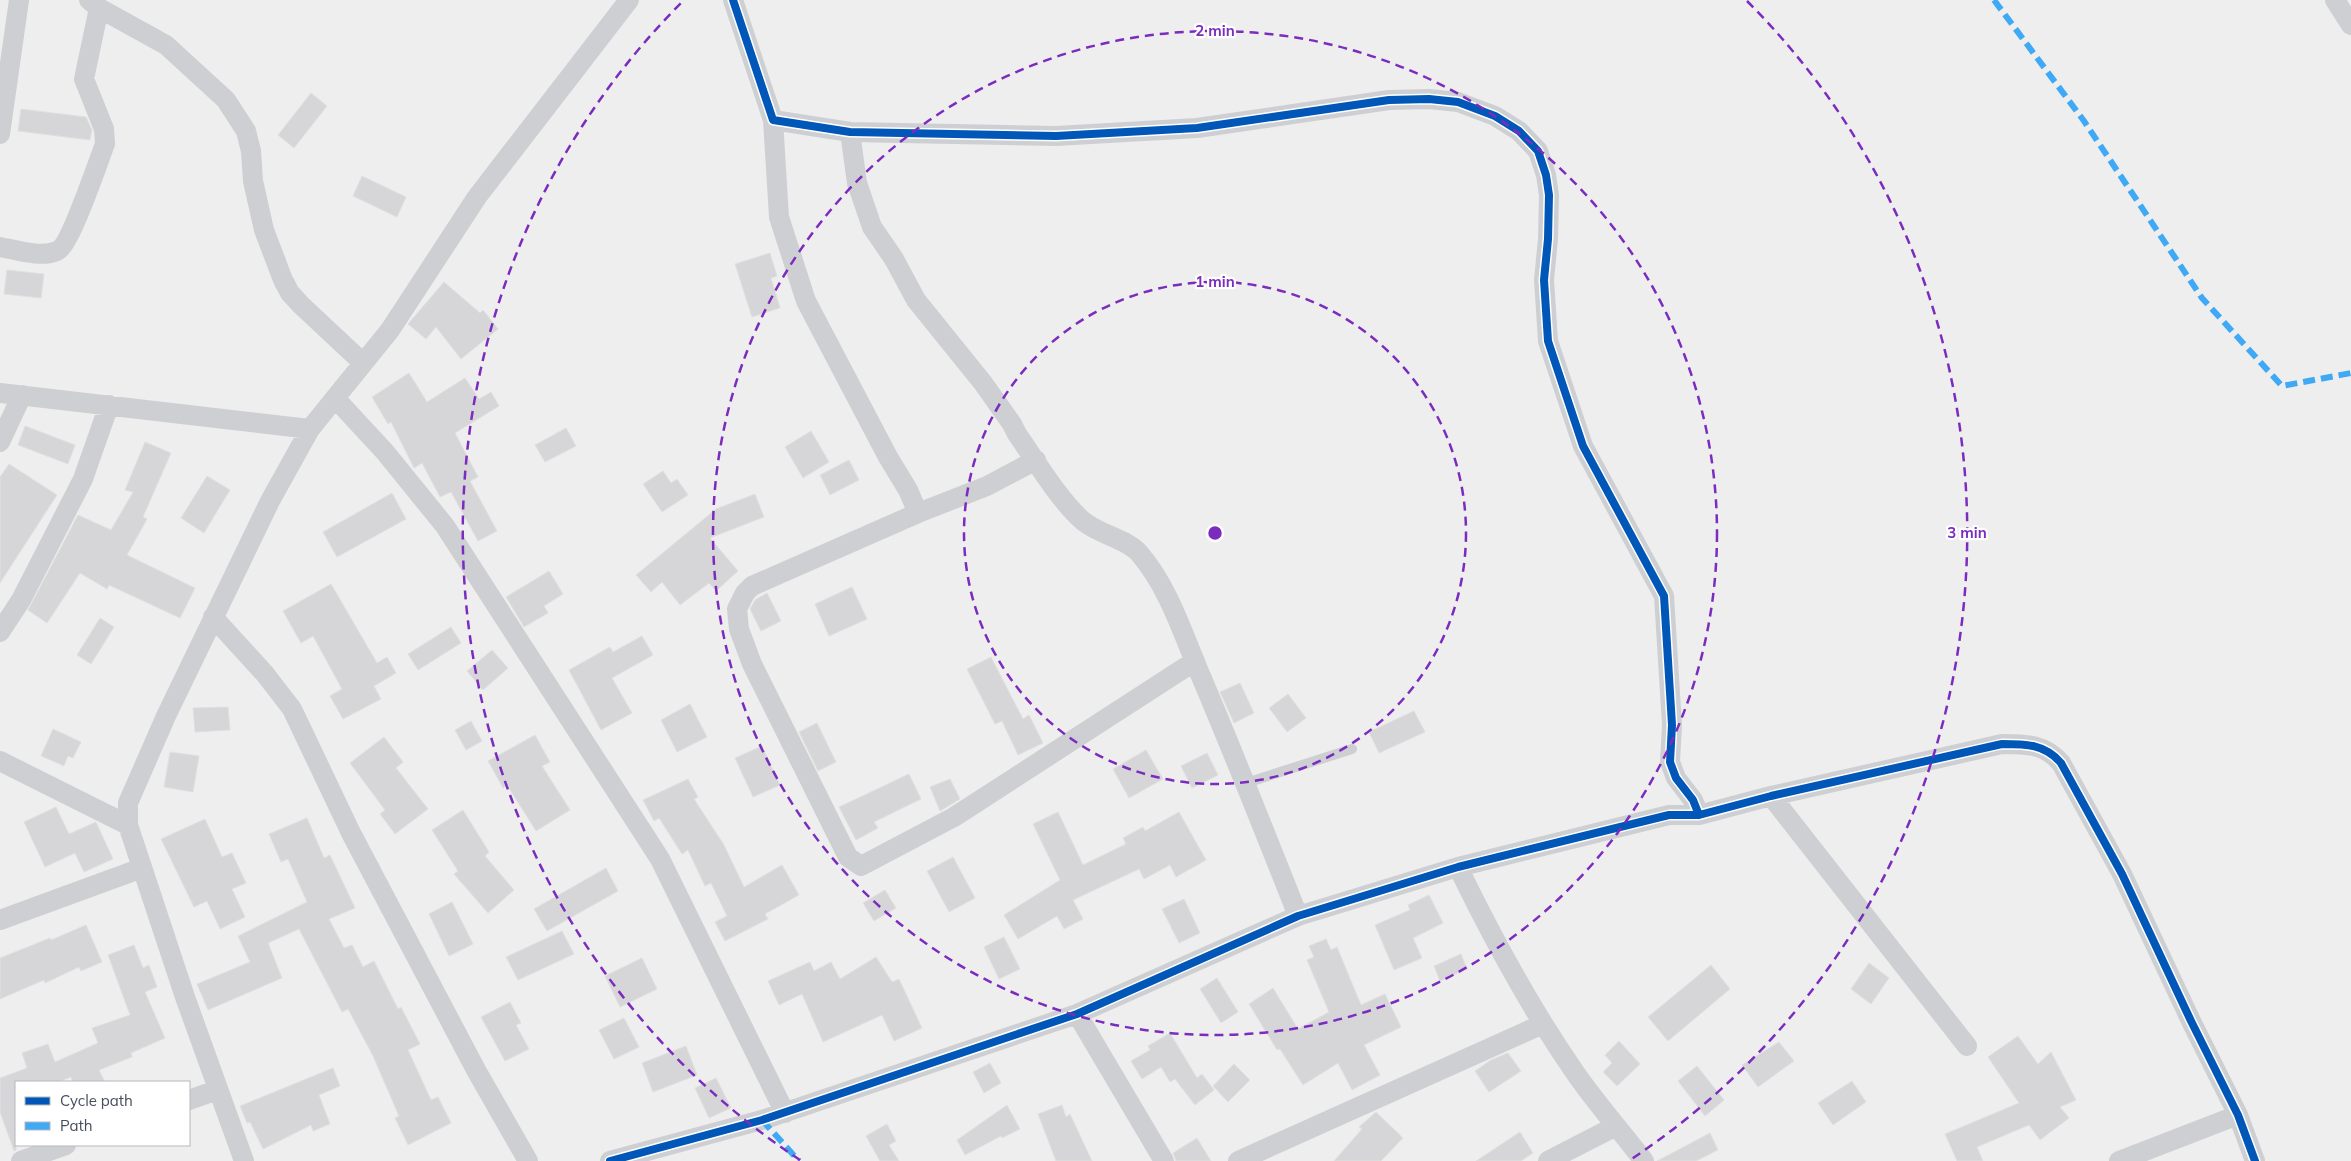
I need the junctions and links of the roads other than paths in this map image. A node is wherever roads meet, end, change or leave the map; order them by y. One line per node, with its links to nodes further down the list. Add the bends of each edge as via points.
1 (19, 0): 9 (street)
2 (629, 0): 11 (street, via 477,197 390,330)
3 (733, 0): 7 (street)
4 (2335, 0): 6 (street)
5 (94, 4): 10 (street, via 84,79 104,129 105,144 72,229 59,251 47,254); 11 (street, via 166,45 226,100 246,131 264,230 287,286 301,305)
6 (2351, 25)
7 (773, 120): 8 (street); 19 (street, via 779,217 806,301)
8 (850, 132): 18 (street, via 857,183 872,227 916,300 983,383); 27 (street, via 1056,136 1178,129 1389,100 1429,99 1458,102 1495,116 1519,130 1538,151 1549,195 1544,280 1548,341 1583,446 1664,596 1672,725 1670,762)
9 (0, 134)
10 (0, 247)
11 (363, 363): 14 (street)
12 (0, 393): 13 (street)
13 (22, 395): 15 (street); 17 (street)
14 (335, 398): 16 (street); 38 (street, via 385,452 445,526 660,859)
15 (109, 405): 16 (street); 21 (street, via 83,479 21,600)
16 (310, 429): 20 (street, via 270,501)
17 (0, 442)
18 (1036, 460): 19 (street, via 987,486); 22 (street, via 1082,520 1138,551 1158,579)
19 (918, 513): 22 (street, via 752,586 744,593 737,609 738,628 752,664 848,856 856,864 861,866 954,817)
20 (213, 617): 28 (street, via 134,786 128,803); 44 (street, via 292,709 351,833 476,1070)
21 (0, 632)
22 (1194, 661): 25 (street)
23 (1352, 749): 25 (lane)
24 (0, 761): 28 (street)
25 (1246, 783): 31 (street)
26 (1771, 796): 27 (street); 35 (street); 39 (street, via 2002,744 2034,744 2052,752 2122,874)
27 (1699, 815): 29 (street, via 1669,815)
28 (128, 825): 30 (street)
29 (1458, 867): 31 (street); 34 (street, via 1493,939)
30 (142, 868): 32 (street); 36 (street)
31 (1298, 916): 33 (street)
32 (0, 920)
33 (1077, 1014): 38 (street); 46 (street)
34 (1543, 1024): 40 (street, via 1574,1072); 47 (street)
35 (1967, 1046)
36 (217, 1090): 37 (street); 43 (street)
37 (190, 1100)
38 (785, 1113): 45 (street)
39 (2238, 1115): 50 (street); 51 (street)
40 (1616, 1126): 48 (street); 49 (street)
41 (63, 1146): 42 (street)
42 (21, 1161)
43 (244, 1161)
44 (528, 1161)
45 (610, 1161)
46 (1164, 1161)
47 (1238, 1161)
48 (1548, 1161)
49 (1644, 1161)
50 (2119, 1161)
51 (2255, 1161)

